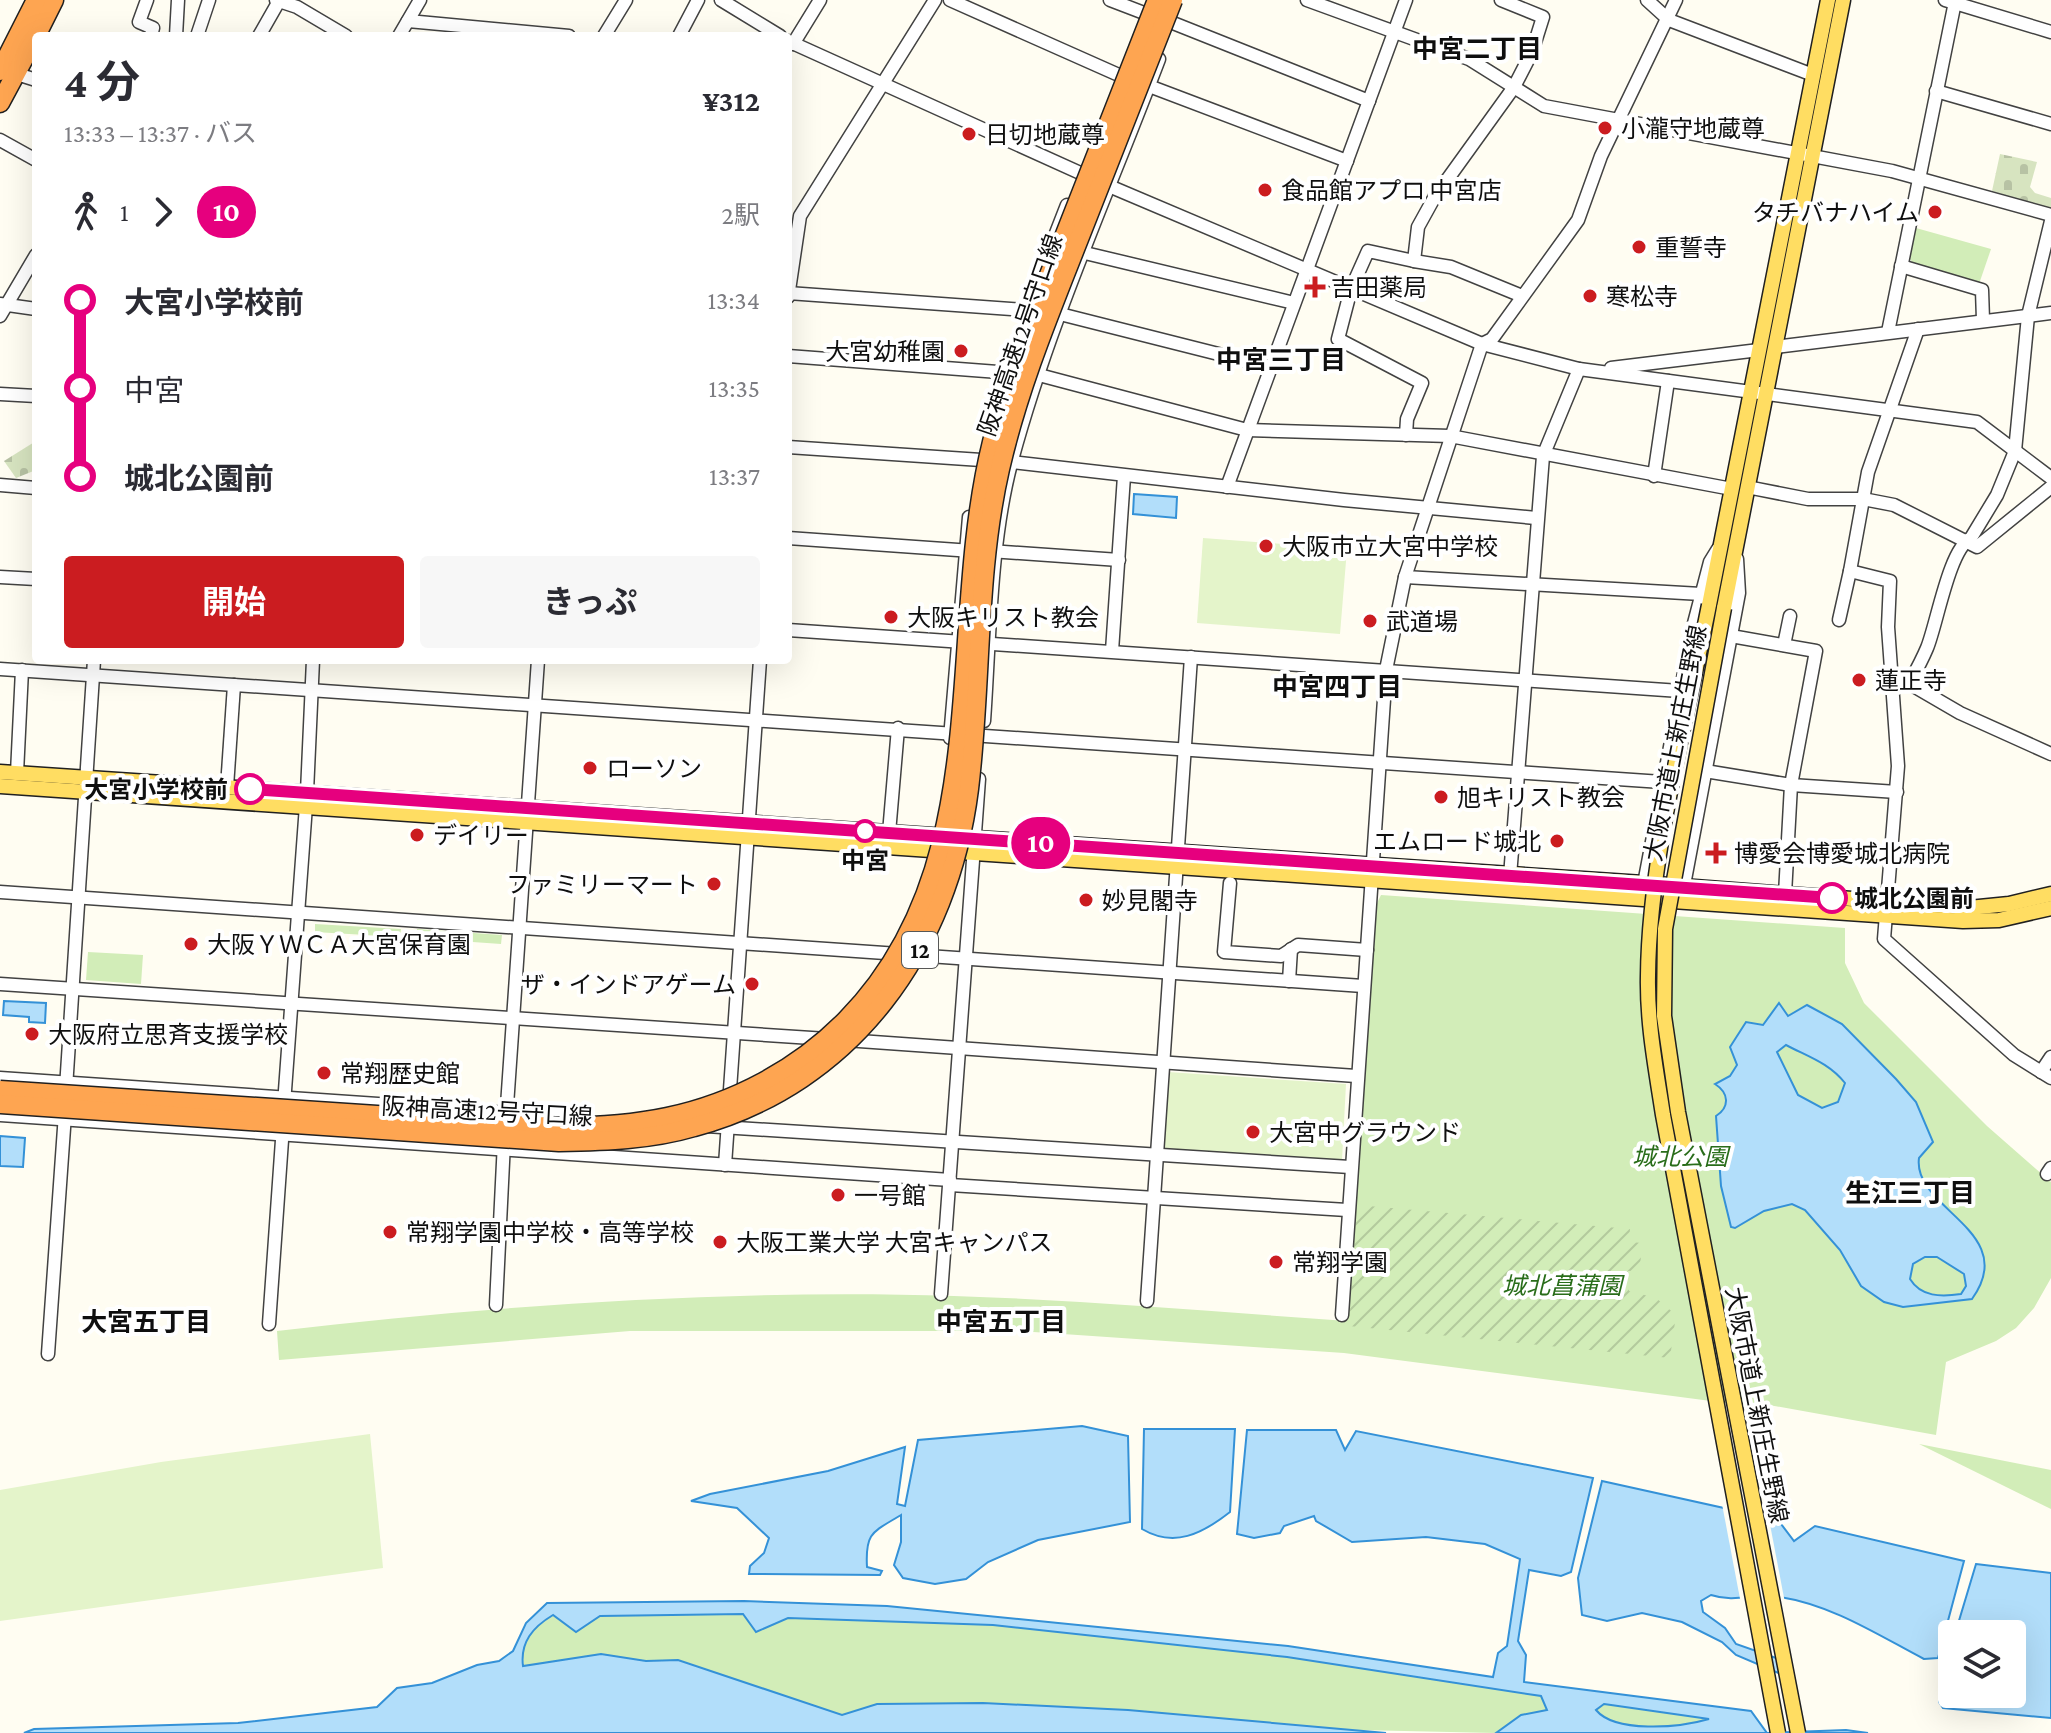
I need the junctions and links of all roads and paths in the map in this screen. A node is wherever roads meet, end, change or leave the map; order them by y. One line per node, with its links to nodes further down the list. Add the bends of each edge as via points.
1 (36, 0): 46 (highway)
2 (54, 0): 31 (highway)
3 (147, 0): 32 (street, via 139,22)
4 (178, 0): 33 (street)
5 (209, 0): 34 (street)
6 (420, 0): 28 (street)
7 (626, 0): 39 (street)
8 (698, 0): 40 (street)
9 (721, 0): 41 (street)
10 (820, 0): 43 (street)
11 (935, 0): 51 (street)
12 (950, 0): 49 (street)
13 (1110, 0): 26 (street)
14 (1149, 0): 26 (street)
15 (1173, 0): 216 (highway, 阪神高速12号守口線 / 12, bridge, via 1011,422 989,540 969,791 952,875 918,954 849,1041 789,1086 721,1119 667,1134 609,1141 559,1142)
16 (1182, 0): 29 (street)
17 (1307, 0): 30 (street)
18 (1406, 0): 30 (street)
19 (1501, 0): 53 (street, via 1543,17)
20 (1647, 0): 27 (street)
21 (1676, 0): 27 (street)
22 (1828, 0): 48 (main road, 大阪市道上新庄生野線)
23 (1843, 0): 60 (main road, 大阪市道上新庄生野線)
24 (278, 1): 35 (street); 36 (street)
25 (1950, 1): 42 (street); 54 (street)
26 (1150, 6): 49 (street); 214 (highway, 阪神高速12号守口線, bridge, via 1026,333 991,443 973,552 954,789 939,862 904,945 868,997 836,1030 779,1072 715,1104 610,1125 497,1123)
27 (1669, 20): 48 (street); 57 (street)
28 (408, 21): 37 (street); 38 (street)
29 (1173, 23): 52 (street); 55 (street)
30 (1395, 31): 53 (street, via 1469,59); 55 (street)
31 (38, 32)
32 (152, 32)
33 (176, 32)
34 (198, 32)
35 (261, 32)
36 (338, 32)
37 (401, 32)
38 (526, 32)
39 (607, 32)
40 (681, 32)
41 (773, 32)
42 (2051, 32)
43 (792, 39)
44 (32, 41): 47 (highway)
45 (792, 43): 51 (street)
46 (5, 50): 47 (highway)
47 (9, 72): 50 (street); 56 (highway)
48 (1813, 75): 60 (main road, 大阪市道上新庄生野線)
49 (1121, 76): 63 (street)
50 (32, 79)
51 (881, 83): 63 (street); 71 (street, via 800,216)
52 (1149, 86): 62 (street); 65 (street)
53 (1514, 87): 57 (street, via 1544,106); 69 (street, via 1434,198 1418,227)
54 (1936, 91): 58 (street); 64 (street)
55 (1369, 101): 62 (street)
56 (0, 103)
57 (1619, 119): 60 (street); 75 (street, via 1578,220)
58 (2051, 124)
59 (0, 140): 61 (street)
60 (1805, 155): 64 (street); 87 (main road, 大阪市道上新庄生野線); 88 (main road, 大阪市道上新庄生野線)
61 (32, 158)
62 (1347, 161): 72 (street)
63 (1081, 172): 65 (street); 79 (street)
64 (1918, 178): 66 (street); 70 (street)
65 (1109, 186): 67 (street); 72 (street)
66 (2051, 218): 82 (street)
67 (1085, 253): 76 (street); 81 (street)
68 (32, 261): 77 (street)
69 (1414, 261): 73 (street, via 1368,251); 75 (street, via 1451,267)
70 (1901, 266): 83 (street, via 1982,290); 85 (street)
71 (792, 269)
72 (1306, 269): 73 (street); 76 (street)
73 (1351, 289): 86 (street); 101 (street, via 1338,339 1422,383)
74 (792, 295): 79 (street)
75 (1522, 296): 86 (street, via 1492,339)
76 (1294, 303): 90 (street)
77 (2, 309): 78 (street)
78 (32, 309)
79 (1026, 310): 92 (street)
80 (2051, 313): 82 (street)
81 (1060, 314): 90 (street); 94 (street)
82 (2028, 316): 83 (street); 104 (street)
83 (1983, 320): 84 (street)
84 (1918, 329): 85 (street); 99 (street)
85 (1888, 332): 87 (street)
86 (1482, 344): 91 (street); 102 (street)
87 (1775, 347): 96 (main road, 大阪市道上新庄生野線)
88 (1759, 350): 93 (street); 96 (main road, 大阪市道上新庄生野線)
89 (792, 356): 92 (street)
90 (1270, 367): 100 (street)
91 (1579, 369): 93 (street); 105 (street)
92 (1004, 372): 94 (street); 106 (street)
93 (1605, 372): 95 (street)
94 (1039, 375): 100 (street); 107 (street)
95 (1668, 381): 96 (street); 109 (street)
96 (1758, 392): 99 (street); 113 (main road, 大阪市道上新庄生野線); 116 (main road, 大阪市道上新庄生野線)
97 (0, 394): 98 (street)
98 (32, 396)
99 (1889, 410): 104 (street, via 1977,422); 117 (street)
100 (1247, 430): 101 (street); 112 (street)
101 (1406, 435): 102 (street)
102 (1450, 436): 105 (street); 118 (street)
103 (792, 447): 106 (street)
104 (2015, 451): 110 (street); 122 (street, via 1997,495)
105 (1543, 456): 109 (street); 119 (street)
106 (980, 460): 107 (street); 123 (street)
107 (1011, 462): 108 (street); 124 (street)
108 (1124, 476): 112 (street); 125 (street)
109 (1654, 476): 116 (street)
110 (2051, 478)
111 (0, 485): 115 (street)
112 (1227, 487): 118 (street)
113 (1747, 487): 117 (street, via 1808,499); 121 (main road, 大阪市道上新庄生野線)
114 (2051, 487): 122 (street, via 1977,547)
115 (32, 488)
116 (1732, 489): 131 (main road, 大阪市道上新庄生野線)
117 (1863, 499): 122 (street, via 1894,505); 126 (street)
118 (1426, 508): 119 (street); 128 (street)
119 (1536, 518): 130 (street)
120 (792, 538): 123 (street)
121 (1737, 540): 131 (main road, 大阪市道上新庄生野線); 135 (street, via 1739,593)
122 (1965, 541): 151 (street)
123 (965, 551): 124 (street); 136 (street)
124 (998, 551): 125 (street); 137 (street)
125 (1119, 560): 139 (street)
126 (1850, 571): 133 (street); 149 (street, via 1890,581)
127 (0, 577): 129 (street)
128 (1405, 577): 130 (street); 147 (street)
129 (32, 579)
130 (1531, 583): 131 (street); 150 (street)
131 (1711, 602): 154 (street); 236 (main road, 大阪市道上新庄生野線, bridge, via 1655,891 1649,1016); 237 (main road, 大阪市道上新庄生野線, bridge, via 1669,893 1664,1016)
132 (1790, 616): 138 (street)
133 (1839, 620)
134 (792, 630): 136 (street)
135 (1731, 636): 138 (street); 163 (street)
136 (957, 642): 137 (street); 158 (street)
137 (990, 644): 139 (street); 159 (street)
138 (1784, 645): 169 (street, via 1816,651)
139 (1112, 651): 140 (street)
140 (1191, 657): 147 (street); 160 (street)
141 (94, 664): 148 (street)
142 (313, 664): 153 (street)
143 (538, 664): 155 (street)
144 (760, 664): 156 (street)
145 (0, 669): 146 (street)
146 (22, 670): 148 (street); 166 (street)
147 (1386, 670): 150 (street); 162 (street)
148 (93, 676): 152 (street); 168 (street)
149 (1894, 679): 151 (street); 172 (street)
150 (1525, 680): 154 (street); 165 (street)
151 (1910, 682): 161 (street, via 1960,713)
152 (234, 685): 153 (street); 171 (street)
153 (311, 690): 155 (street); 173 (street)
154 (1680, 691): 167 (street)
155 (537, 704): 156 (street); 174 (street)
156 (757, 719): 157 (street); 175 (street)
157 (898, 728): 158 (street); 176 (street)
158 (950, 732): 159 (street); 177 (street)
159 (983, 734): 160 (street); 178 (street)
160 (1186, 749): 162 (street); 179 (street)
161 (2051, 754)
162 (1379, 762): 165 (street); 181 (street)
163 (1705, 771): 169 (street); 186 (street)
164 (0, 772): 166 (main road)
165 (1519, 772): 167 (street); 182 (street)
166 (17, 773): 168 (main road)
167 (1662, 782): 184 (street)
168 (87, 785): 170 (main road); 171 (main road); 173 (main road); 189 (street)
169 (1791, 785): 172 (street); 187 (street)
170 (0, 786)
171 (227, 787): 173 (main road)
172 (1897, 792): 192 (street)
173 (306, 800): 174 (main road); 193 (street)
174 (527, 815): 175 (main road); 194 (street)
175 (749, 830): 176 (main road); 178 (main road); 195 (street)
176 (889, 833): 177 (main road)
177 (941, 837): 178 (main road)
178 (972, 846): 179 (main road); 180 (main road); 198 (street)
179 (1177, 853): 180 (street); 181 (main road)
180 (1176, 869): 181 (main road); 199 (street)
181 (1371, 873): 182 (main road); 197 (street)
182 (1510, 882): 184 (main road); 190 (main road)
183 (1230, 883): 196 (street, via 1224,952 1281,956)
184 (1643, 883): 186 (main road); 190 (street)
185 (0, 892): 189 (street)
186 (1682, 894): 187 (main road); 190 (main road); 192 (main road)
187 (1785, 894): 192 (main road)
188 (2051, 894): 192 (main road, via 1985,908)
189 (78, 897): 193 (street); 203 (street)
190 (1642, 900)
191 (2051, 908): 192 (main road, via 1987,921)
192 (1888, 909): 210 (street, via 1884,939 2014,1055)
193 (299, 912): 194 (street); 204 (street)
194 (520, 927): 195 (street); 205 (street)
195 (740, 942): 198 (street); 206 (street)
196 (1291, 949): 197 (street, via 1298,945); 200 (street)
197 (1367, 950): 202 (street)
198 (965, 957): 199 (street); 207 (street)
199 (1169, 973): 200 (street); 209 (street)
200 (1289, 981): 202 (street)
201 (0, 984): 203 (street)
202 (1363, 986): 211 (street)
203 (73, 988): 204 (street); 213 (street)
204 (292, 1002): 205 (street); 215 (street)
205 (512, 1017): 206 (street); 217 (street)
206 (734, 1032): 207 (street); 220 (street)
207 (959, 1050): 209 (street); 222 (street)
208 (2051, 1057): 210 (street)
209 (1164, 1064): 211 (street); 224 (street)
210 (2046, 1075)
211 (1356, 1076): 226 (street)
212 (0, 1078): 213 (street)
213 (67, 1083): 215 (street); 219 (street)
214 (0, 1090)
215 (285, 1098): 217 (street); 221 (street)
216 (0, 1104)
217 (507, 1113): 220 (street); 223 (street)
218 (0, 1115): 219 (street)
219 (65, 1120): 221 (street); 235 (street)
220 (728, 1128): 222 (street); 225 (street)
221 (283, 1133): 223 (street); 234 (street)
222 (953, 1144): 224 (street); 227 (street)
223 (504, 1148): 225 (street); 232 (street)
224 (1157, 1155): 226 (street); 228 (street)
225 (725, 1165): 227 (street)
226 (1350, 1167): 229 (street)
227 (950, 1182): 228 (street); 230 (street)
228 (1154, 1197): 229 (street); 231 (street)
229 (1347, 1210): 233 (street)
230 (941, 1294)
231 (1147, 1301)
232 (496, 1305)
233 (1342, 1315)
234 (269, 1324)
235 (48, 1354)
236 (1778, 1733)
237 (1798, 1733)

